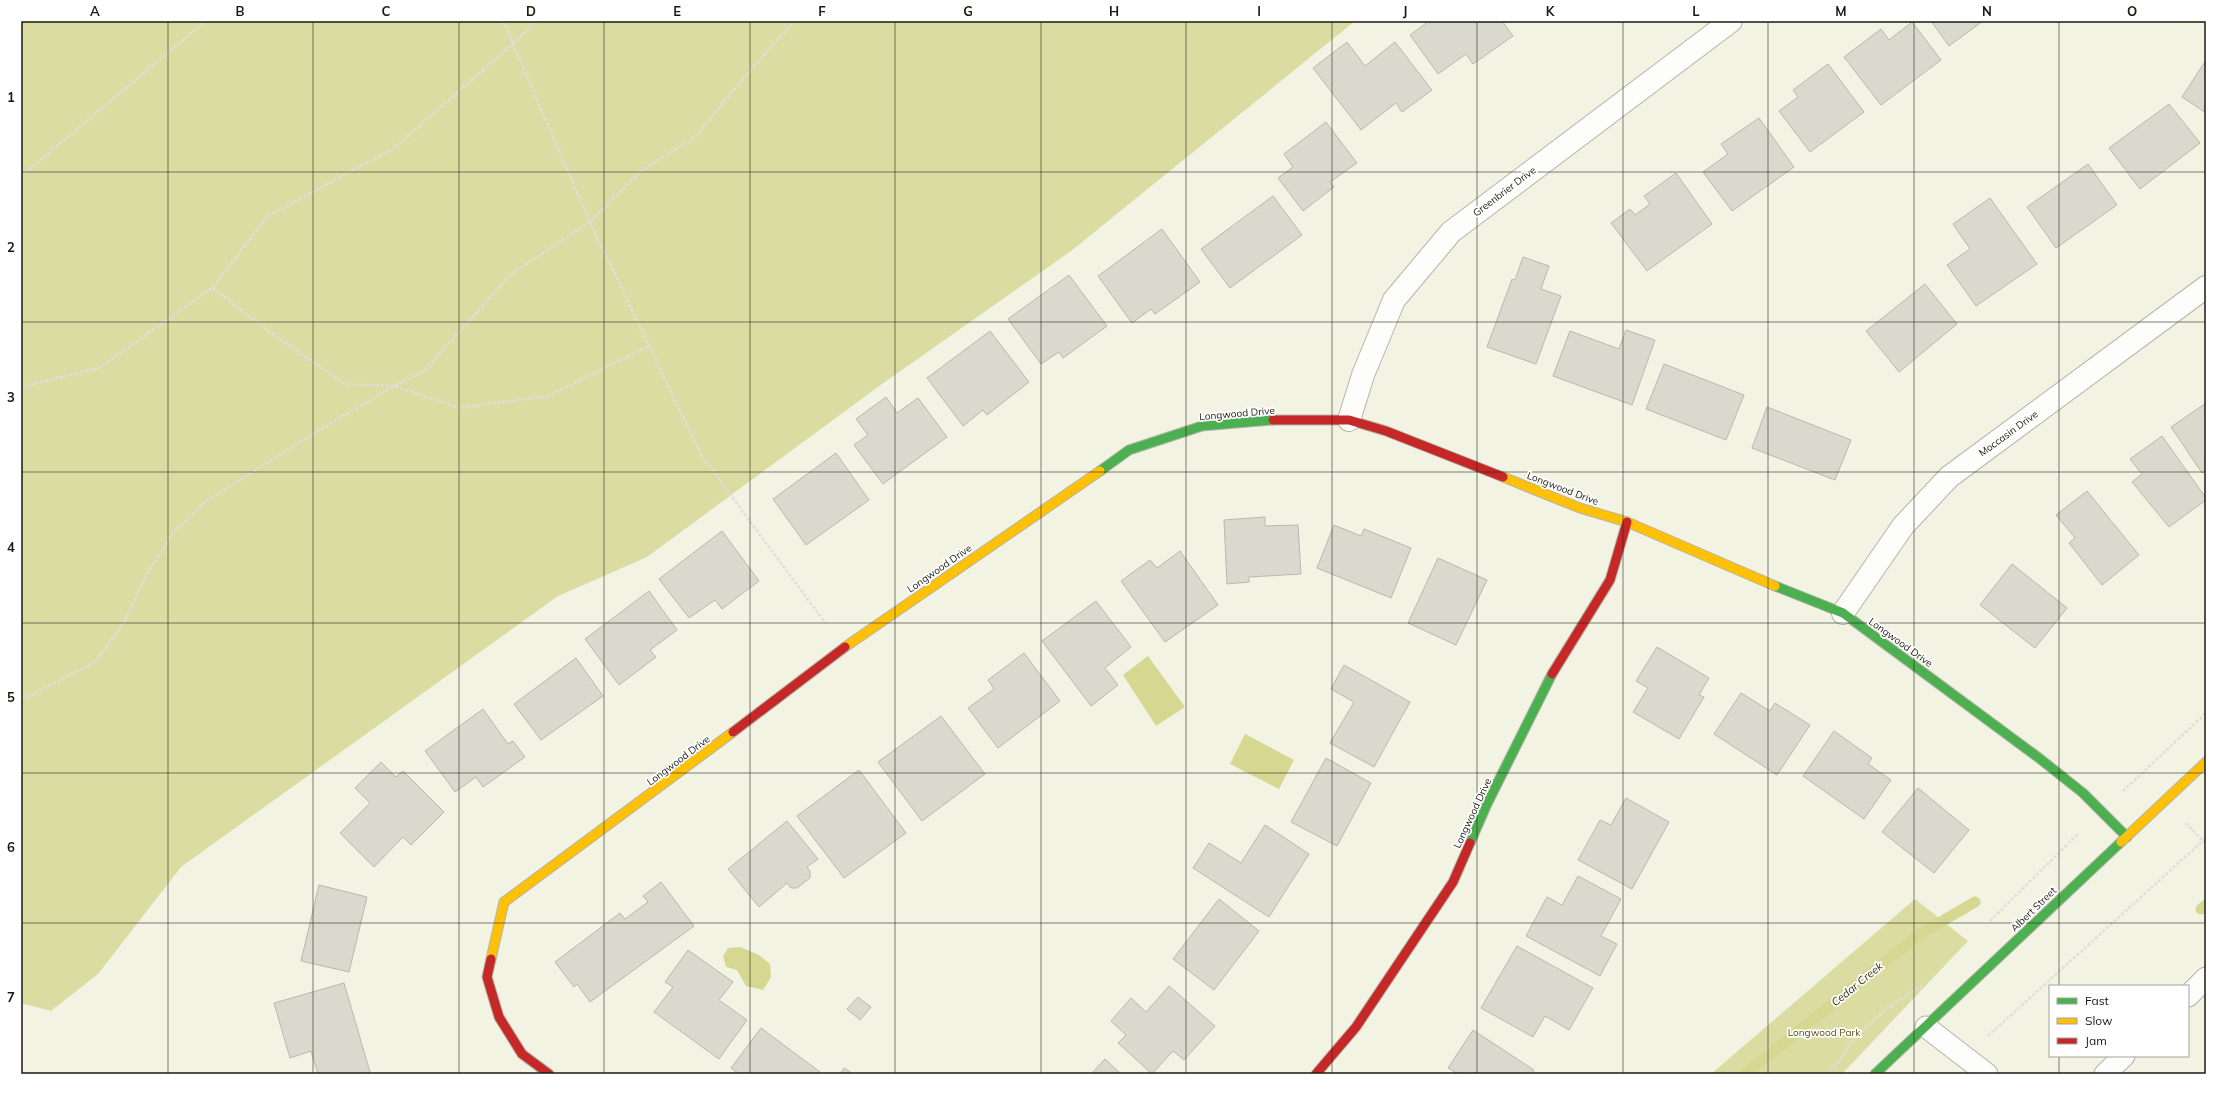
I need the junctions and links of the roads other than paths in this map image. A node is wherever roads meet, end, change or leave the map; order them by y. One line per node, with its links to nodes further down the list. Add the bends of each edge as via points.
1 (1731, 21): 3 (street, Greenbrier Drive, via 1451,232 1394,300 1363,374)
2 (2206, 287): 5 (street, Moccasin Drive, via 1949,477 1903,526)
3 (1349, 420): 4 (street, Longwood Drive, via 1386,431 1580,508); 12 (street, Longwood Drive, via 1277,420 1202,426 1129,450 845,648 504,902 487,976 498,1017 522,1054)
4 (1626, 522): 5 (street, Longwood Drive); 13 (street, Longwood Drive, via 1610,580 1554,671 1487,804 1453,882 1356,1026)
5 (1843, 613): 7 (street, Longwood Drive, via 2050,766 2083,793)
6 (2206, 762): 7 (street, Albert Street)
7 (2127, 838): 10 (street, Albert Street)
8 (2206, 978): 9 (lane)
9 (2189, 995)
10 (1926, 1027): 14 (street, Albert Street); 15 (lane)
11 (2123, 1057): 16 (lane)
12 (549, 1074)
13 (1316, 1074)
14 (1876, 1074)
15 (1987, 1074)
16 (2105, 1074)

